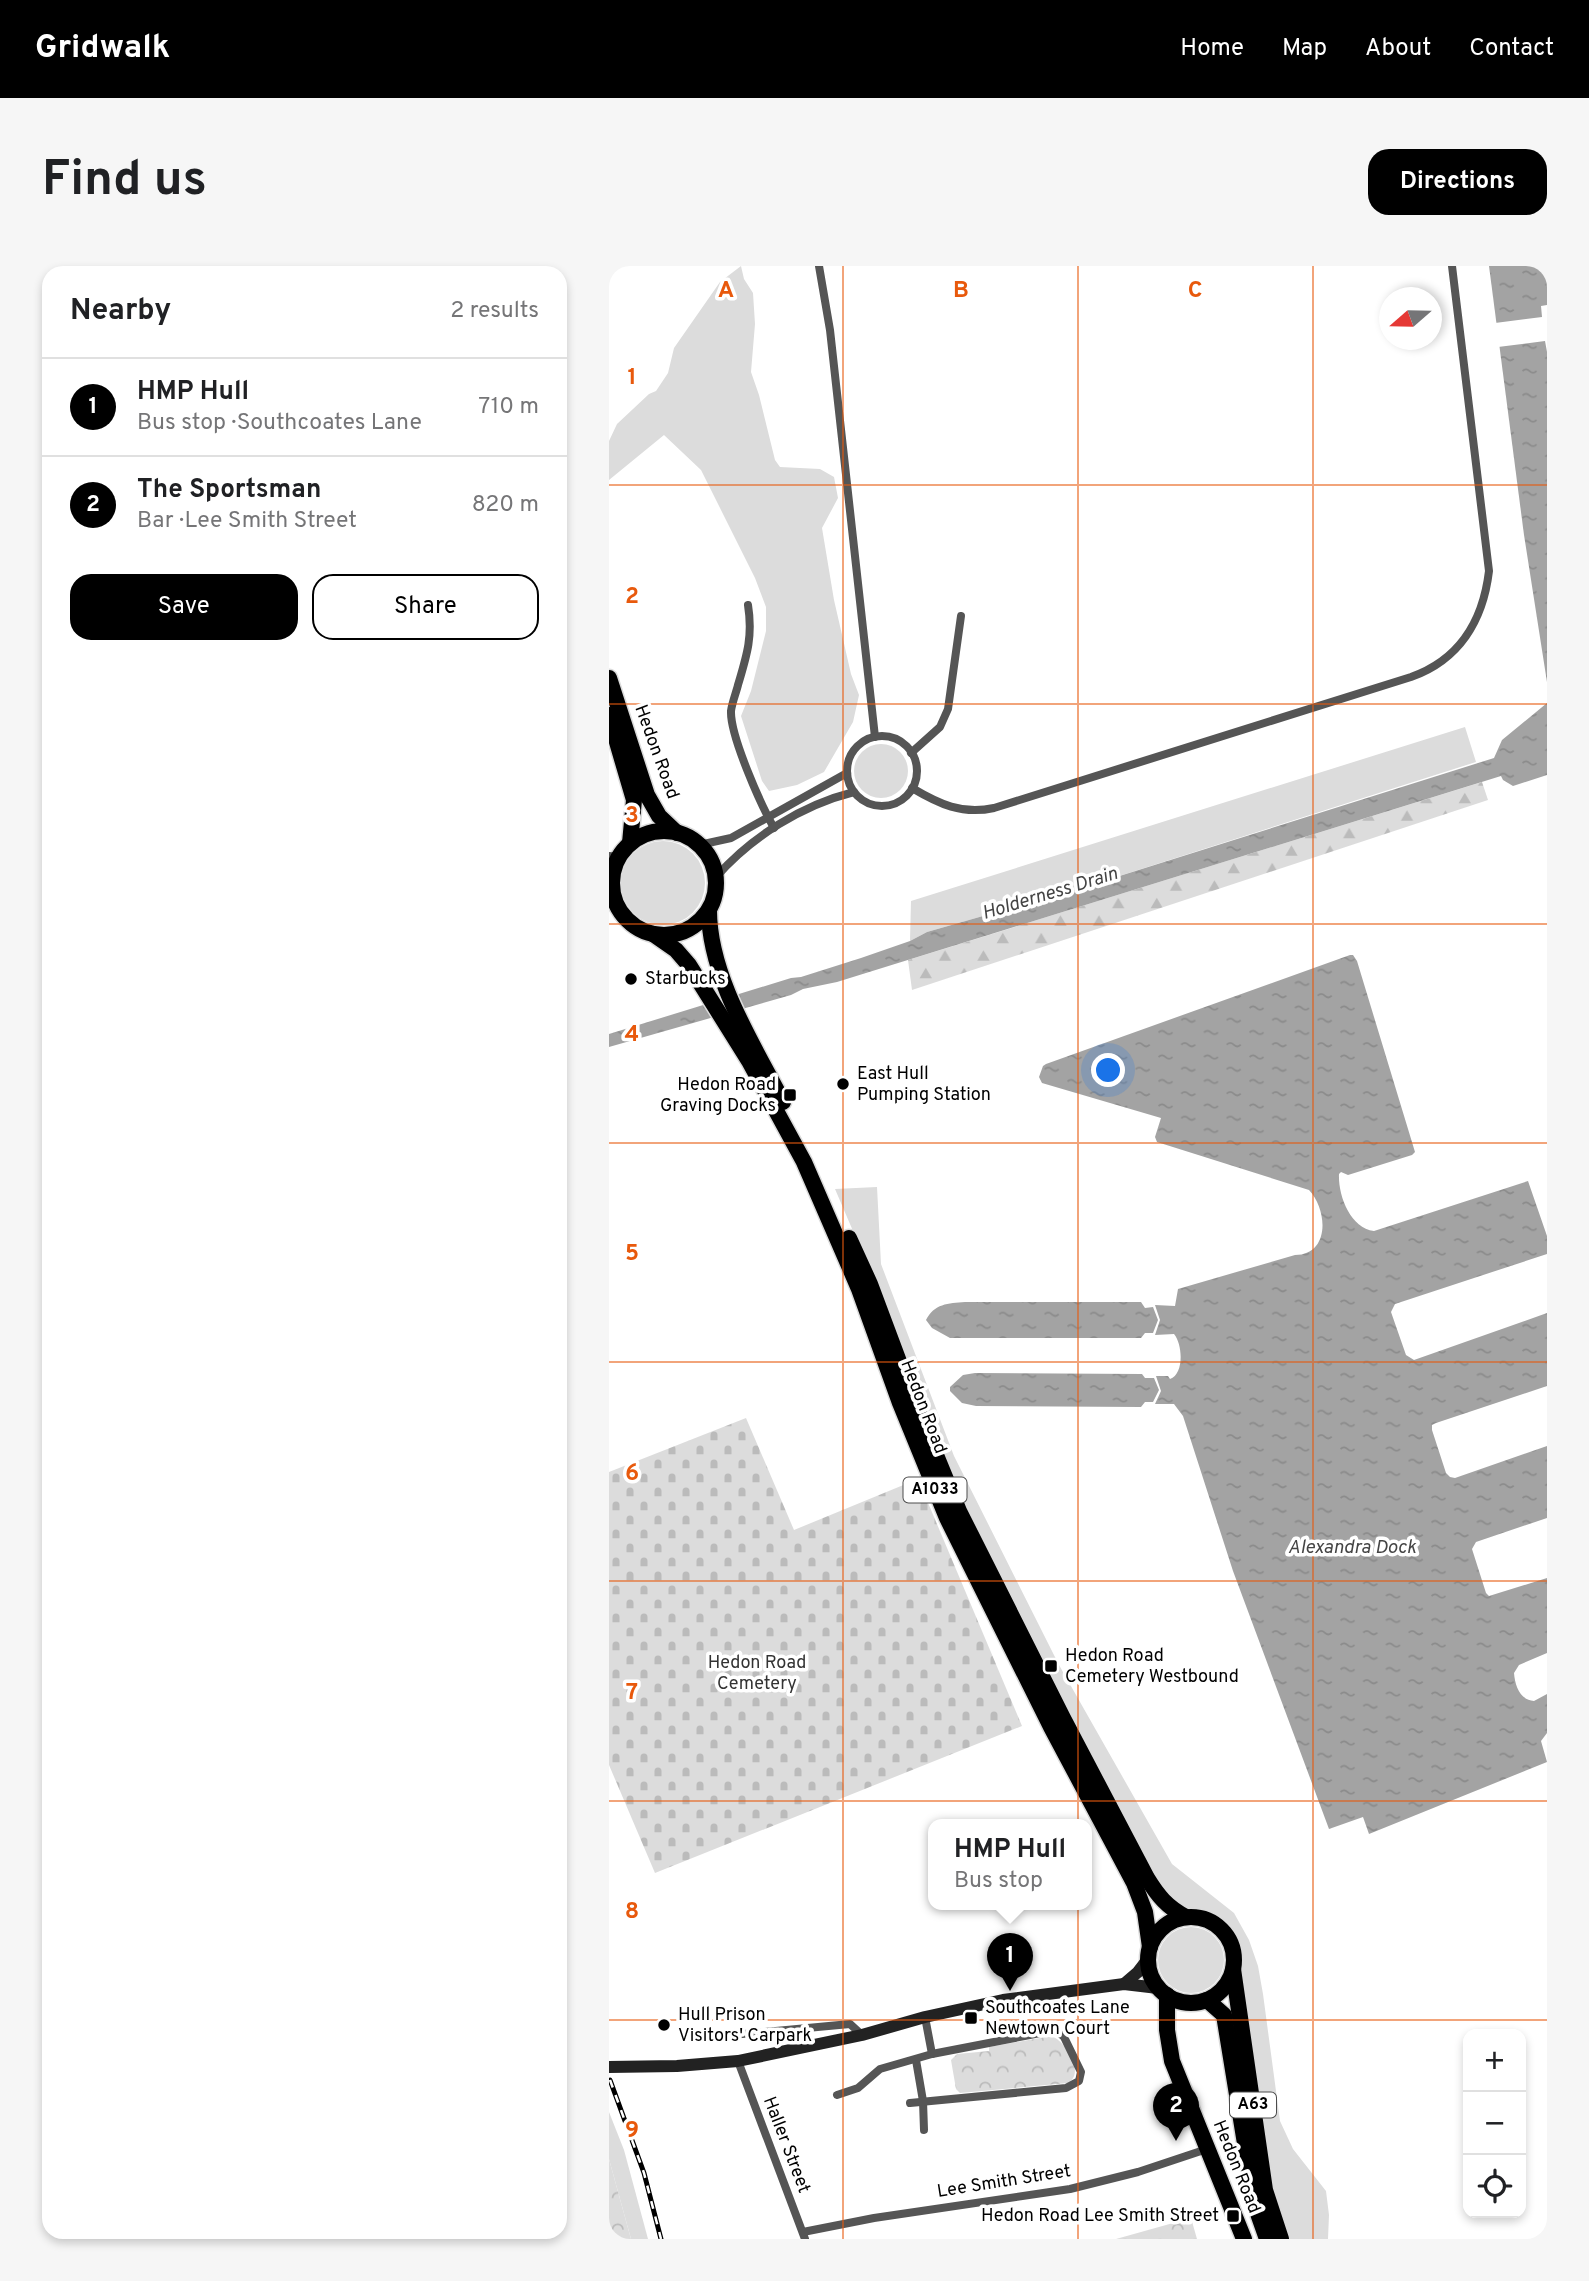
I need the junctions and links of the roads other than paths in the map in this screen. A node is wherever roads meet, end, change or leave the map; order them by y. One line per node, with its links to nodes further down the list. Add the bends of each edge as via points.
1 (819, 266): 7 (street)
2 (1452, 266): 10 (street, via 1489,571 1480,612 1458,649 1411,677 994,807 973,811 950,808)
3 (748, 605): 12 (street, via 752,626 731,713 738,746)
4 (961, 616): 8 (street, via 948,709 940,727)
5 (609, 678): 14 (highway, Hedon Road, via 647,795)
6 (609, 715): 15 (highway, Hedon Road, via 634,800)
7 (875, 737): 8 (street, via 896,740); 9 (street, via 854,750)
8 (912, 753): 10 (street, via 916,765)
9 (847, 773): 11 (street); 12 (street)
10 (912, 788): 11 (street, via 901,801 884,806 862,800)
11 (854, 792): 13 (street)
12 (769, 819): 13 (street); 16 (street, via 731,838)
13 (774, 828): 18 (street, via 754,840)
14 (677, 833): 15 (highway, via 647,834); 16 (highway)
15 (630, 843): 17 (highway, A1033)
16 (699, 845): 18 (highway)
17 (614, 856): 19 (highway, A1033)
18 (716, 877): 20 (highway, A1033)
19 (611, 885): 21 (highway, A1033, via 625,917)
20 (709, 910): 21 (highway, via 685,931); 22 (highway, Hedon Road / A1033, via 710,940)
21 (653, 934): 22 (highway, Hedon Road / A1033, via 684,958 705,992)
22 (734, 1022): 23 (highway, Hedon Road / A1033, via 814,1160 870,1284 959,1511 1059,1711 1147,1878 1160,1899); 24 (highway, Hedon Road / A1033, via 749,1061 804,1162 859,1289 947,1518 1133,1883 1145,1912)
23 (1186, 1917): 24 (highway, via 1163,1927); 25 (highway, A1033, via 1212,1922 1223,1931 1234,1955)
24 (1149, 1953): 26 (street); 27 (highway, A1033, via 1153,1979)
25 (1233, 1969): 28 (highway, via 1224,1987); 46 (highway, A63, via 1265,2190)
26 (1124, 1984): 27 (street); 30 (street, via 1003,2000)
27 (1163, 1992): 29 (highway); 31 (highway, A1033)
28 (1207, 2000): 29 (highway); 45 (highway, A63, via 1224,2015 1255,2205)
29 (1187, 2003): 31 (highway)
30 (925, 2017): 32 (street); 34 (street)
31 (1167, 2031): 42 (highway, Hedon Road / A1033, via 1173,2061)
32 (862, 2035): 33 (street, via 850,2024); 36 (street)
33 (721, 2036)
34 (932, 2054): 35 (street); 39 (street, via 1056,2030 1064,2036 1081,2072 1079,2081 1066,2088)
35 (916, 2060): 38 (street, via 880,2068 858,2088); 39 (street)
36 (738, 2061): 37 (street); 43 (street, Haller Street)
37 (609, 2067)
38 (837, 2095)
39 (923, 2101): 40 (street); 41 (street)
40 (910, 2103)
41 (924, 2130)
42 (1207, 2149): 43 (street, Lee Smith Street, via 1070,2189 874,2218); 44 (highway, Hedon Road / A1033)
43 (804, 2235)
44 (1244, 2239)
45 (1267, 2239)
46 (1281, 2239)

